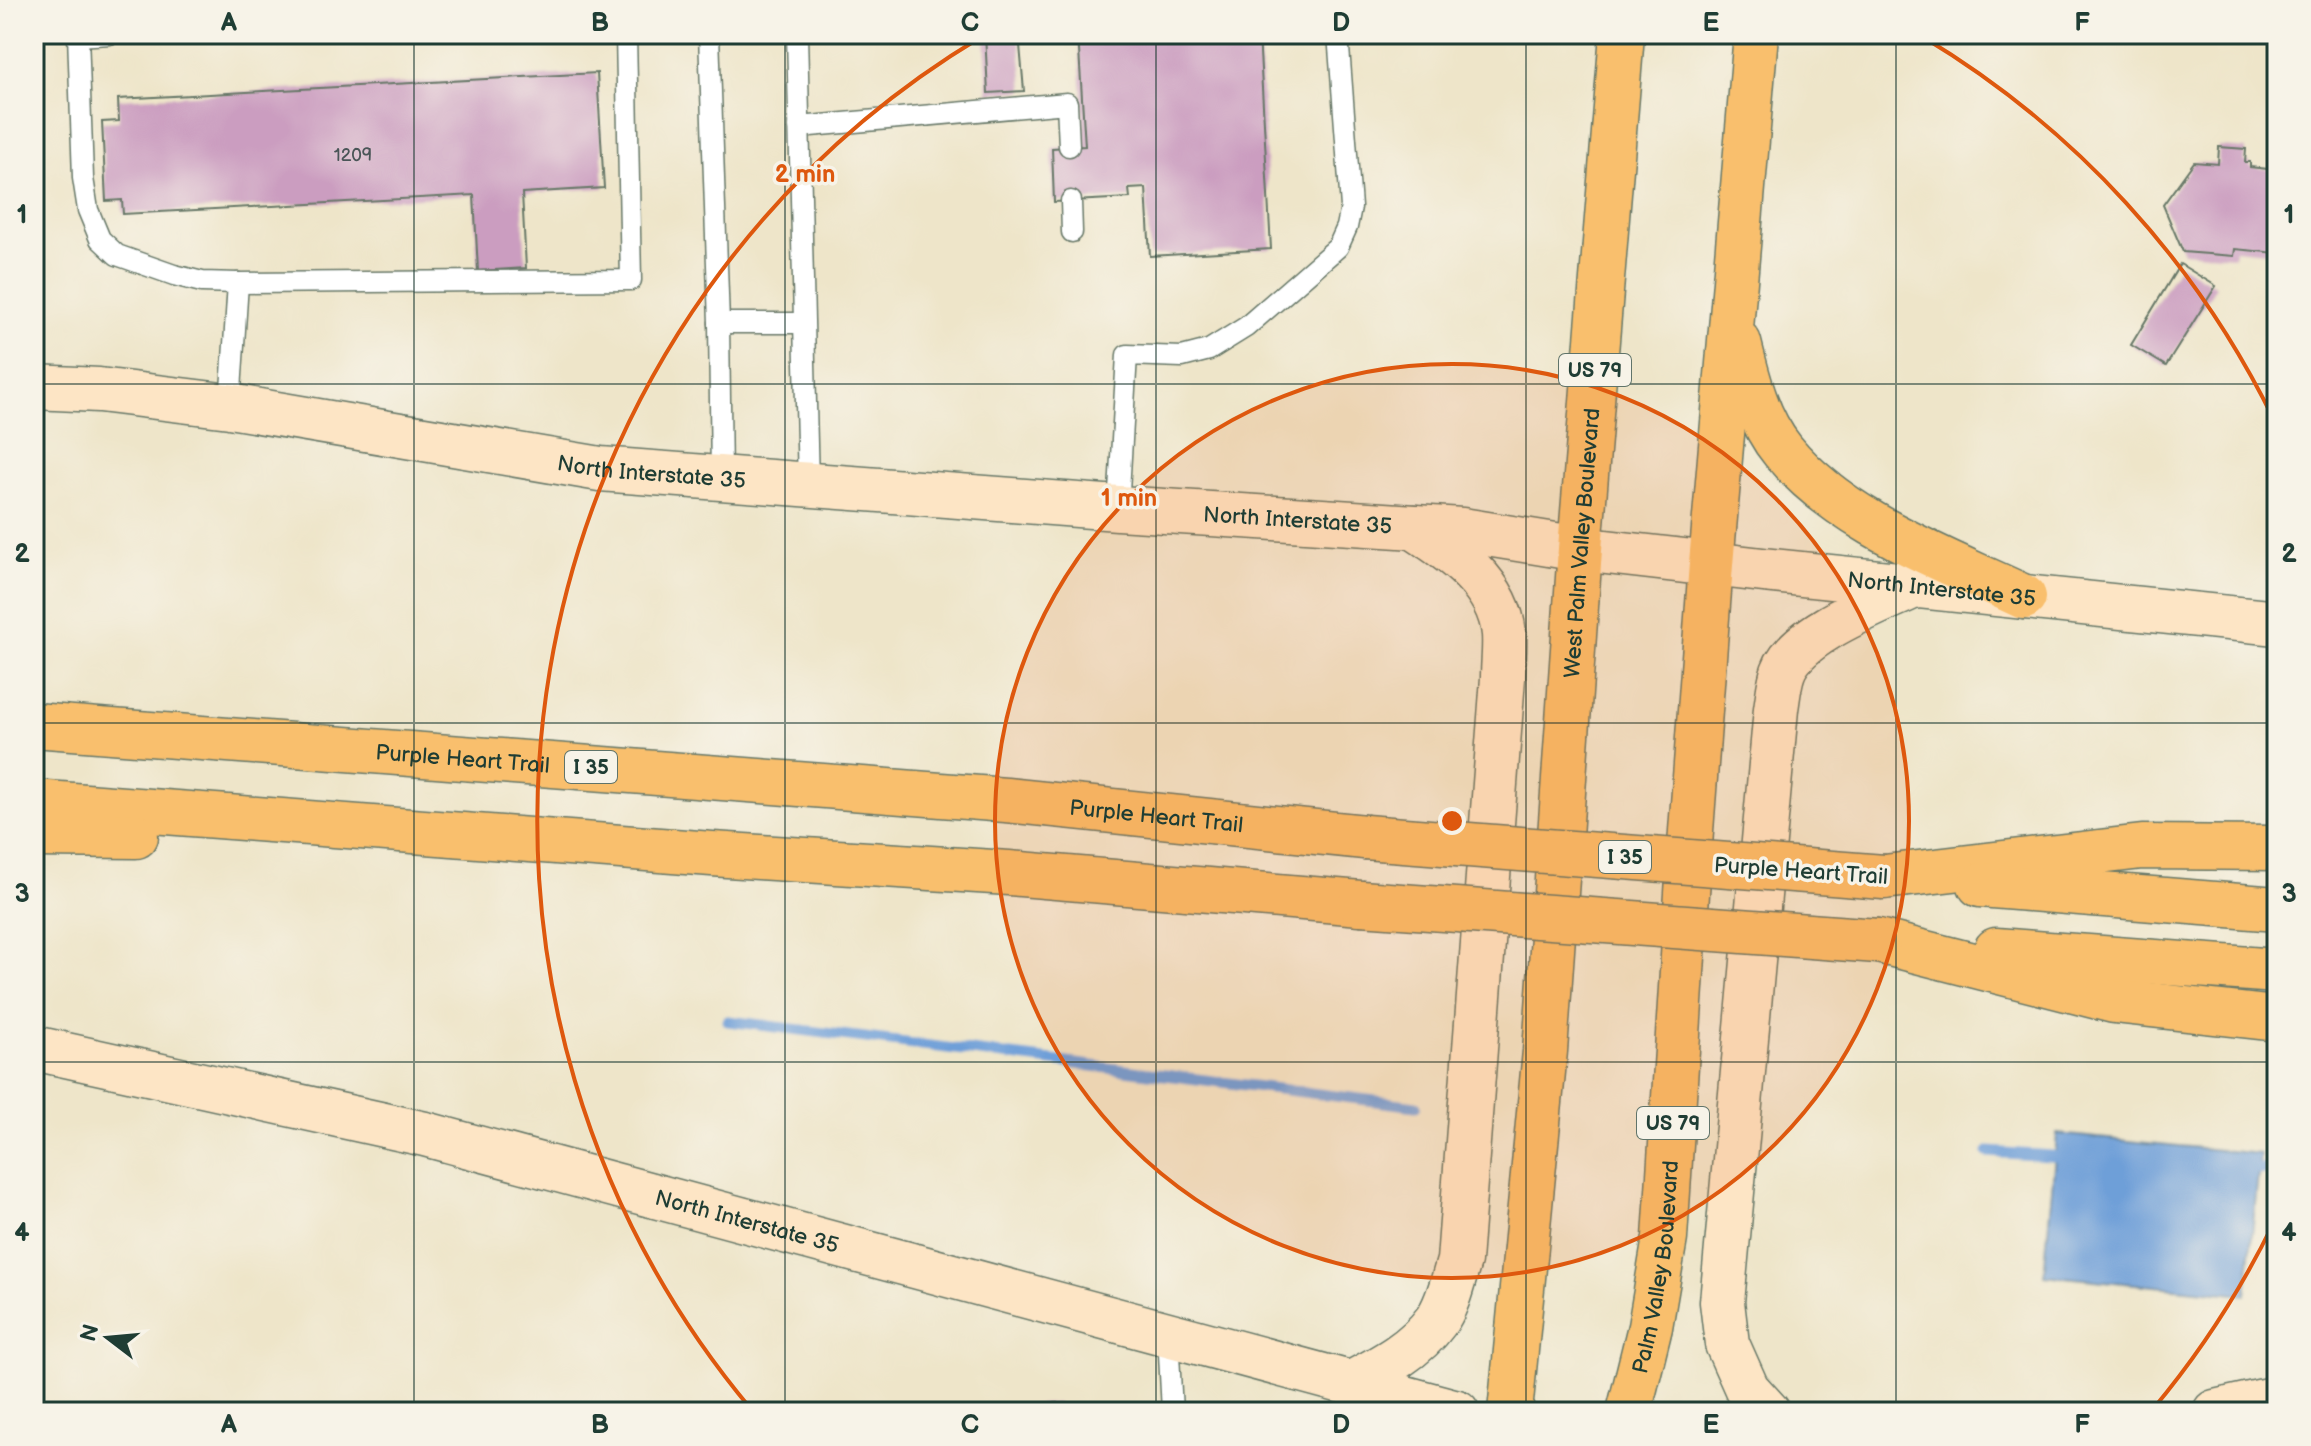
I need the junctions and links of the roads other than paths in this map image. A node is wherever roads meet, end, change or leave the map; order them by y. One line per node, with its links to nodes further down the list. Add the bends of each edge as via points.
1 (110, 34): 7 (lane)
2 (626, 34): 13 (lane, via 631,280)
3 (709, 34): 15 (lane)
4 (797, 34): 9 (lane)
5 (1338, 34): 21 (lane, via 1351,207 1338,247 1246,327 1209,350 1182,357 1127,355)
6 (1622, 34): 23 (highway, West Palm Valley Boulevard / US 79)
7 (78, 35): 13 (lane, via 83,178 100,239 117,255 174,275)
8 (1755, 40): 14 (highway, US 79)
9 (799, 127): 10 (lane, via 1067,103); 16 (lane)
10 (1069, 146)
11 (1071, 201): 12 (lane)
12 (1072, 232)
13 (238, 283): 18 (lane)
14 (1732, 311): 24 (highway, US 79); 26 (highway, via 1760,413 1781,449 1811,481 1890,533)
15 (719, 323): 16 (lane); 19 (lane)
16 (803, 323): 20 (lane)
17 (34, 387): 18 (main road, North Interstate 35)
18 (230, 406): 19 (main road, North Interstate 35, via 600,469)
19 (721, 478): 20 (main road, North Interstate 35)
20 (808, 485): 21 (main road, North Interstate 35)
21 (1118, 508): 22 (main road, North Interstate 35)
22 (1413, 527): 23 (main road, North Interstate 35); 42 (main road, via 1478,577 1495,603 1504,633 1502,694 1459,1261 1438,1319 1416,1343)
23 (1580, 549): 24 (main road, North Interstate 35); 46 (highway, West Palm Valley Boulevard / US 79, via 1545,1051)
24 (1711, 564): 25 (main road, North Interstate 35); 47 (highway, Palm Valley Boulevard / US 79, via 1665,1238)
25 (1912, 587): 26 (main road, North Interstate 35); 48 (main road, via 1802,645 1784,669 1776,709 1722,1302 1727,1344 1747,1389)
26 (2024, 597): 27 (main road, North Interstate 35)
27 (2277, 623)
28 (34, 715): 30 (highway)
29 (34, 725): 30 (highway, Purple Heart Trail / I 35)
30 (176, 735): 35 (highway, Purple Heart Trail / I 35, bridge)
31 (34, 802): 33 (highway)
32 (34, 835): 33 (highway)
33 (513, 838): 37 (highway, bridge)
34 (2277, 848): 35 (highway, via 2142,847)
35 (1884, 877): 36 (highway, Purple Heart Trail / I 35)
36 (2277, 909)
37 (1878, 941): 38 (highway); 39 (highway, via 2114,1001)
38 (2277, 971)
39 (2277, 1019)
40 (34, 1048): 41 (main road, North Interstate 35, via 425,1134)
41 (1168, 1334): 42 (main road, North Interstate 35); 44 (lane)
42 (1350, 1384): 45 (main road, North Interstate 35)
43 (2277, 1398): 49 (main road)
44 (1172, 1412)
45 (1457, 1412)
46 (1510, 1412)
47 (1629, 1412)
48 (1768, 1412)
49 (2215, 1412)

